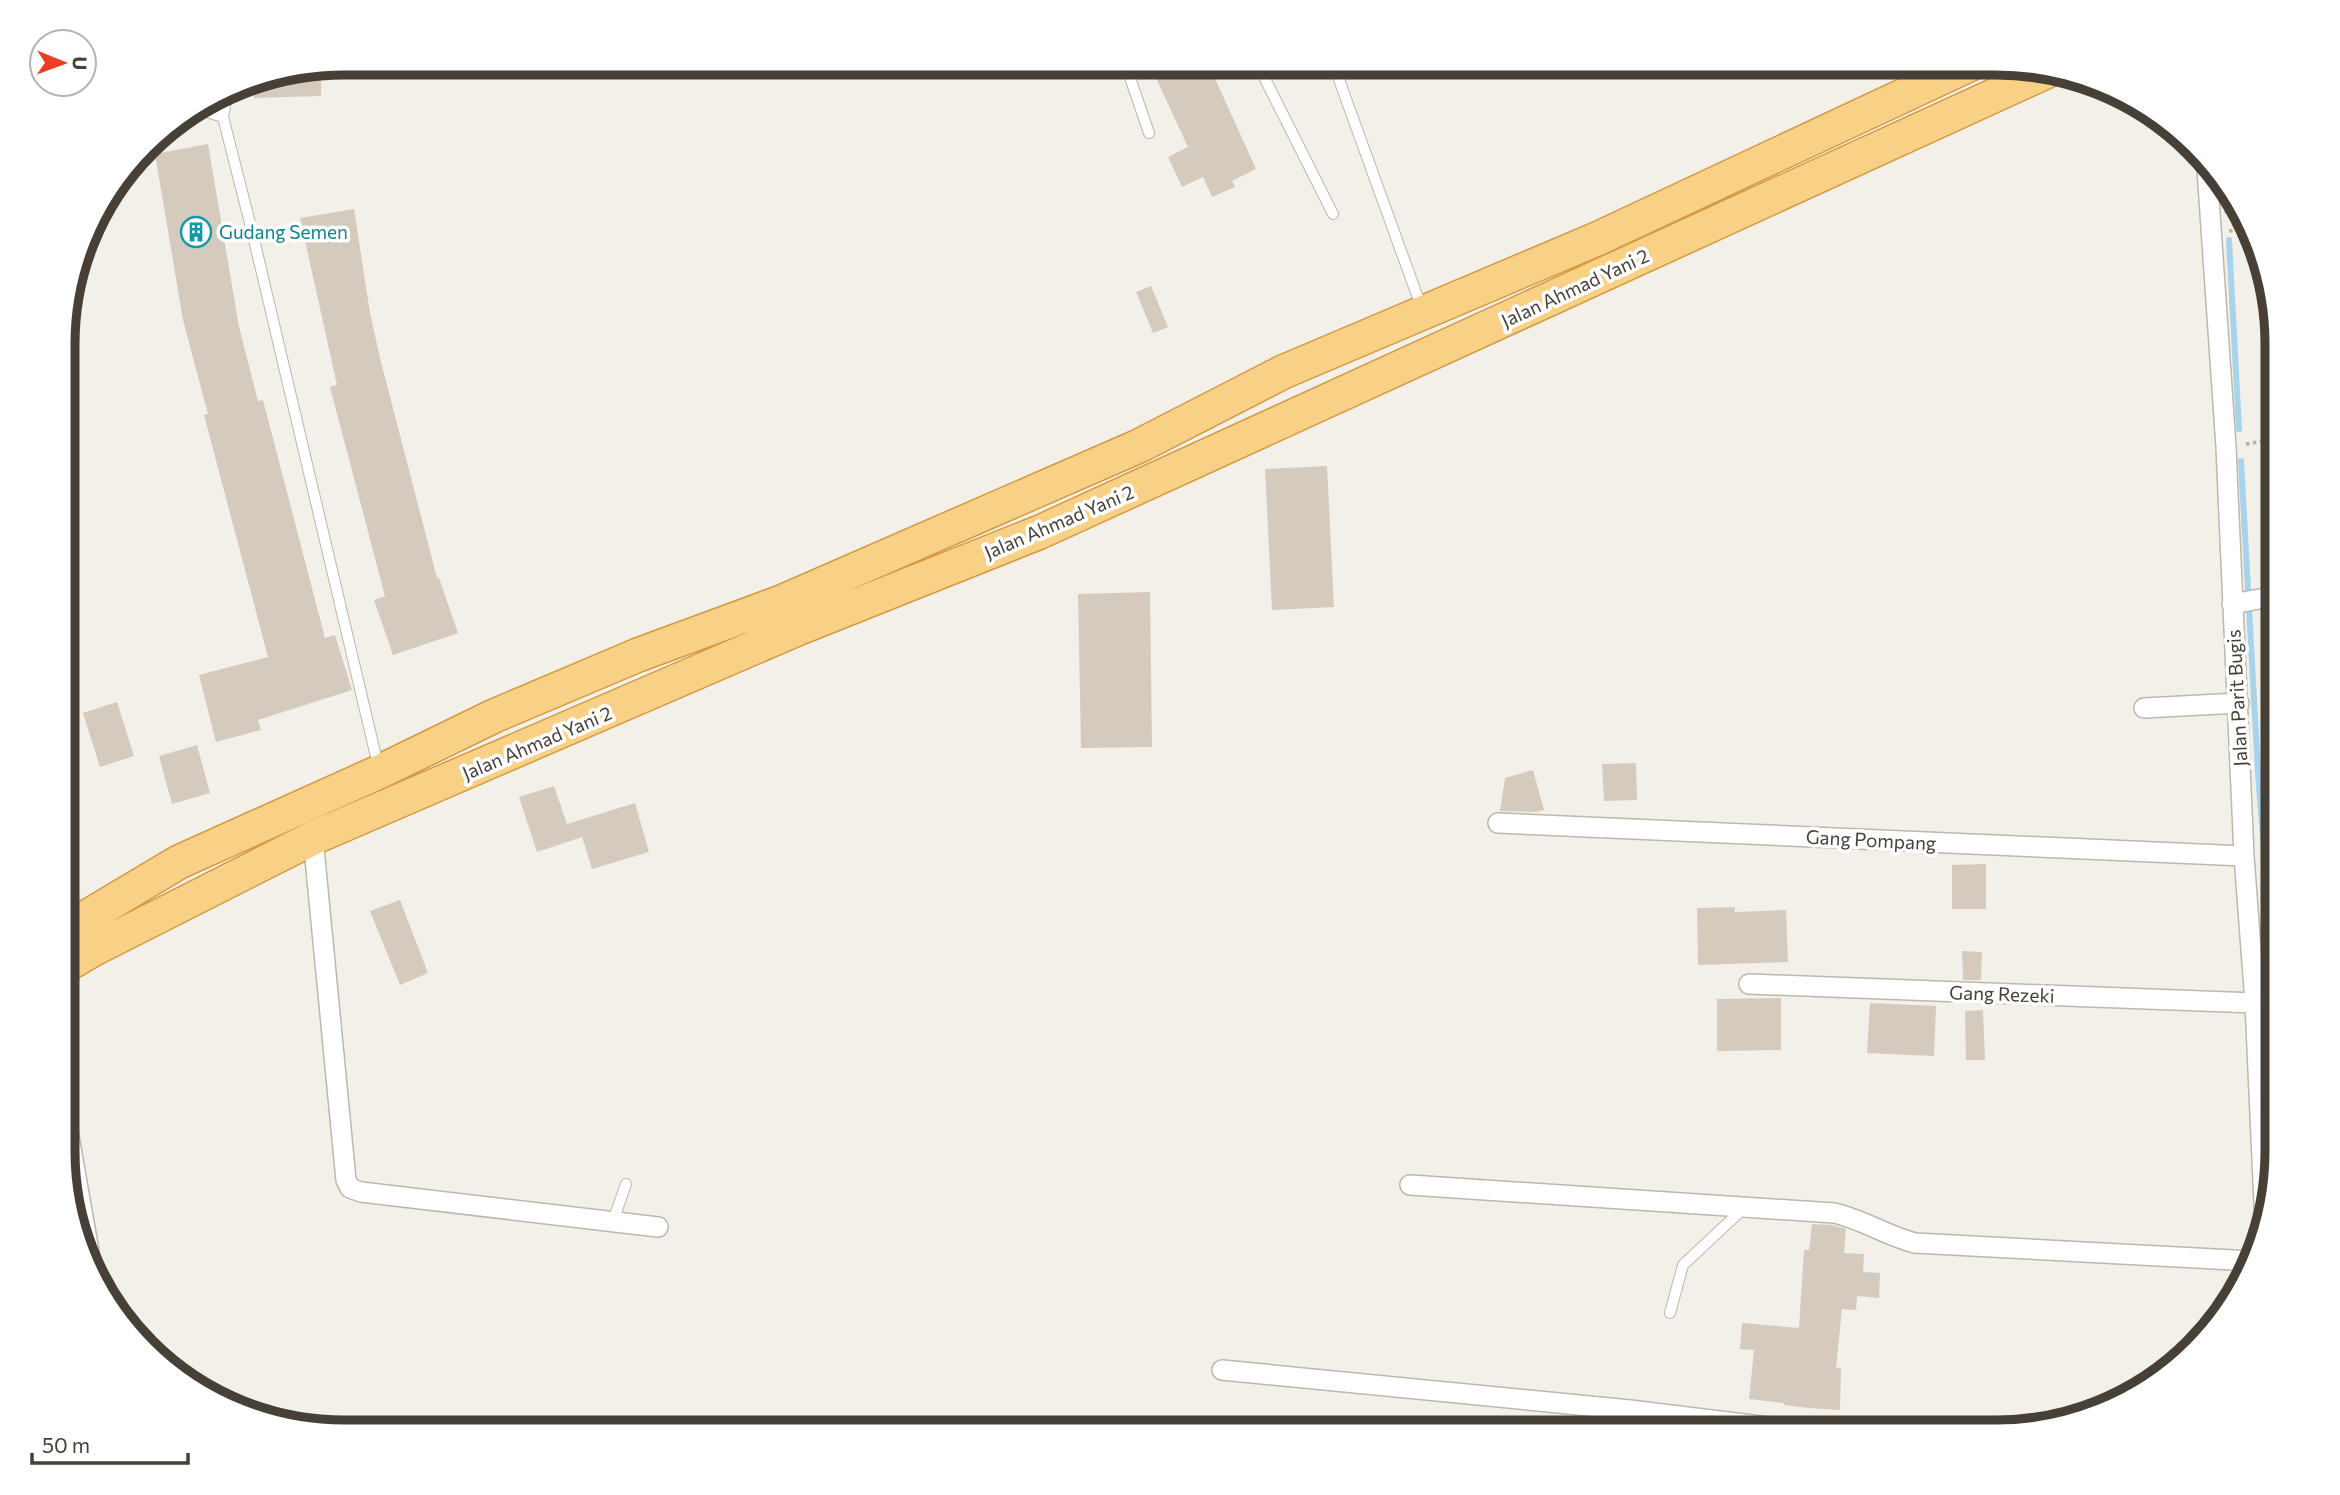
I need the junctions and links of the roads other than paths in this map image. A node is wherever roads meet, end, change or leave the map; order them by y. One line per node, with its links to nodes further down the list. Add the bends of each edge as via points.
1 (1129, 75): 10 (lane)
2 (1263, 75): 13 (lane)
3 (1337, 75): 14 (lane)
4 (1948, 75): 7 (highway, Jalan Ahmad Yani 2)
5 (2032, 78): 11 (highway, Jalan Ahmad Yani 2)
6 (226, 103): 9 (lane)
7 (1881, 107): 11 (highway); 14 (highway, Jalan Ahmad Yani 2)
8 (208, 112): 9 (lane)
9 (223, 117): 19 (lane)
10 (1149, 133)
11 (1893, 142): 21 (highway, Jalan Ahmad Yani 2, via 1040,532 797,629)
12 (2208, 178): 16 (street, Jalan Parit Bugis)
13 (1333, 214)
14 (1424, 314): 19 (highway, Jalan Ahmad Yani 2, via 1283,372 1139,446 779,603 638,655 494,716)
15 (2265, 598): 16 (street)
16 (2232, 604): 17 (street, Jalan Parit Bugis)
17 (2239, 703): 18 (street); 22 (street, Jalan Parit Bugis)
18 (2144, 708)
19 (379, 772): 23 (highway, Jalan Ahmad Yani 2, via 179,862)
20 (1498, 823): 22 (street, Gang Pompang)
21 (313, 838): 24 (highway, Jalan Ahmad Yani 2); 34 (street, via 350,1188)
22 (2244, 856): 26 (street, Jalan Parit Bugis)
23 (75, 924)
24 (75, 960)
25 (1749, 984): 26 (street, Gang Rezeki)
26 (2255, 1008): 27 (street, Gang Rezeki); 28 (street, Jalan Parit Bugis)
27 (2265, 1009)
28 (2264, 1171)
29 (626, 1184): 34 (lane)
30 (1410, 1185): 32 (street)
31 (79, 1193): 33 (street)
32 (1745, 1207): 36 (street, via 1850,1216 1915,1243); 37 (lane, via 1683,1265)
33 (82, 1213)
34 (613, 1221): 35 (street)
35 (658, 1227)
36 (2241, 1260)
37 (1670, 1313)
38 (1222, 1370): 39 (street)
39 (1709, 1420)

